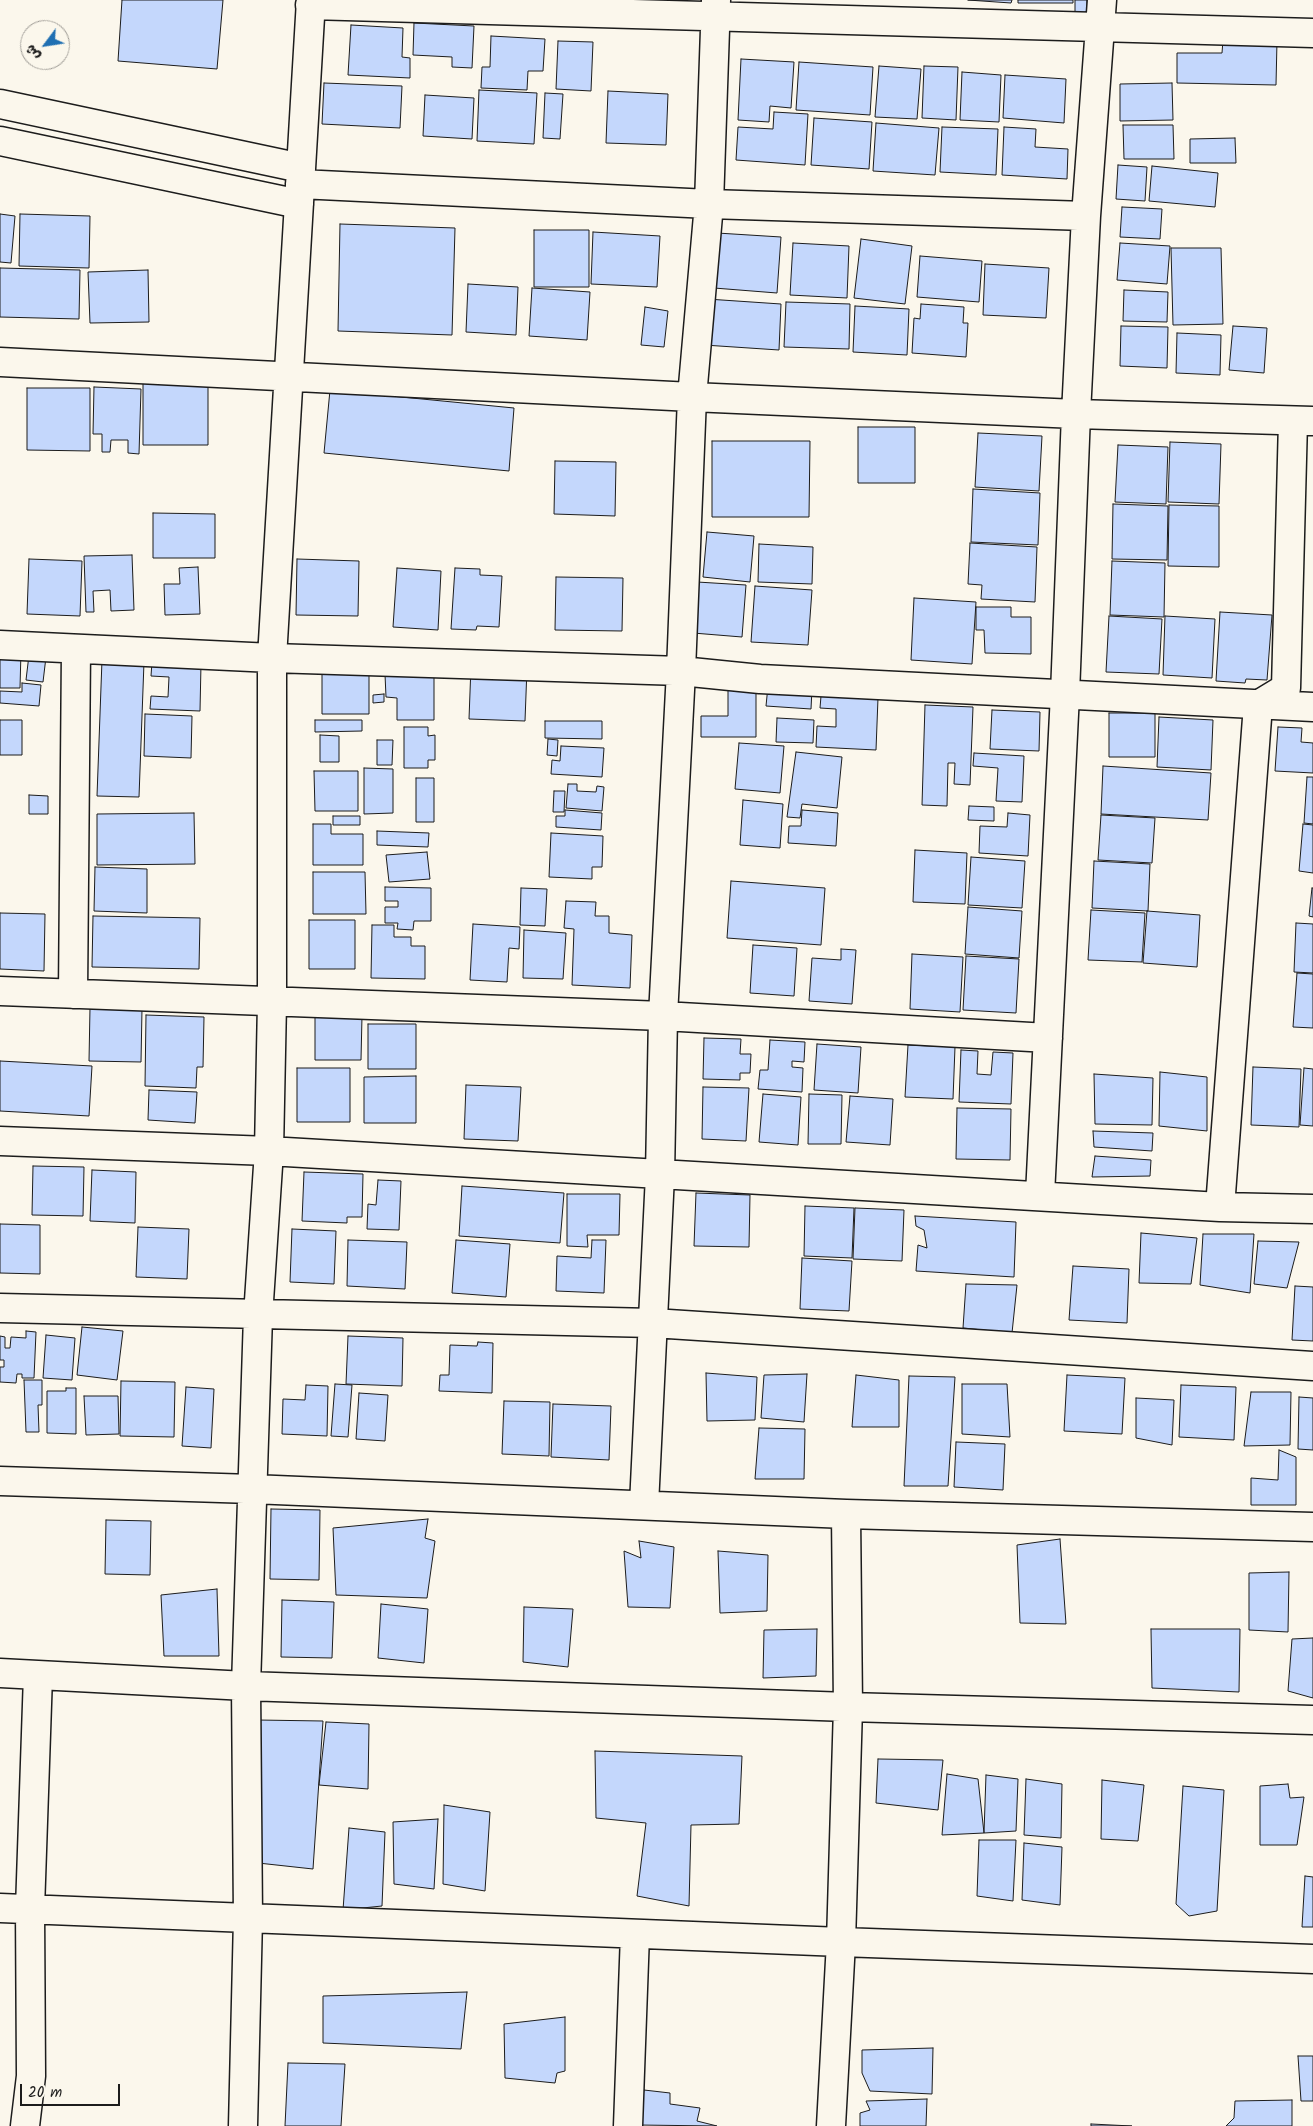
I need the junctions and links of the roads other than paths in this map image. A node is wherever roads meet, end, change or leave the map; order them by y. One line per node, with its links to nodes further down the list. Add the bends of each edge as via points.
1 (1102, 0): 5 (street)
2 (310, 2): 3 (street); 9 (street)
3 (557, 6): 4 (street)
4 (716, 8): 5 (street); 10 (street)
5 (1101, 27): 6 (street); 11 (street)
6 (1313, 33)
7 (0, 104): 9 (street)
8 (0, 141): 9 (street)
9 (300, 185): 10 (street); 13 (street)
10 (709, 204): 11 (street); 14 (street)
11 (1086, 216): 15 (street)
12 (0, 362): 13 (street)
13 (289, 375): 14 (street); 19 (street)
14 (692, 397): 15 (street); 20 (street)
15 (1076, 414): 16 (street); 21 (street)
16 (1303, 421): 22 (street, via 1286,688)
17 (0, 645): 18 (street)
18 (76, 649): 19 (street); 25 (street)
19 (272, 658): 20 (street); 26 (street)
20 (681, 671): 21 (street, via 760,679); 27 (street)
21 (1064, 694): 22 (street); 28 (street)
22 (1258, 705): 23 (street); 33 (street)
23 (1313, 707)
24 (0, 991): 25 (street)
25 (73, 994): 26 (street)
26 (272, 1002): 27 (street); 30 (street)
27 (663, 1016): 28 (street); 31 (street)
28 (1048, 1038): 32 (street)
29 (0, 1141): 30 (street)
30 (269, 1151): 31 (street); 36 (street)
31 (660, 1175): 32 (street); 37 (street)
32 (1040, 1195): 33 (street)
33 (1220, 1207): 34 (street)
34 (1313, 1209)
35 (0, 1308): 36 (street)
36 (258, 1316): 37 (street); 40 (street)
37 (653, 1324): 38 (street); 41 (street)
38 (1313, 1366)
39 (0, 1481): 40 (street)
40 (252, 1489): 41 (street); 46 (street)
41 (644, 1505): 42 (street)
42 (846, 1514): 43 (street); 47 (street)
43 (1313, 1527)
44 (0, 1673): 45 (street)
45 (38, 1675): 46 (street); 50 (street)
46 (246, 1686): 47 (street); 51 (street)
47 (848, 1708): 48 (street); 53 (street)
48 (1313, 1720)
49 (0, 1908): 50 (street)
50 (30, 1909): 51 (street); 55 (street, via 32,2076)
51 (248, 1918): 52 (street); 56 (street)
52 (635, 1934): 53 (street); 57 (street)
53 (841, 1942): 54 (street); 58 (street)
54 (1313, 1959)
55 (25, 2126)
56 (243, 2126)
57 (628, 2126)
58 (831, 2126)

